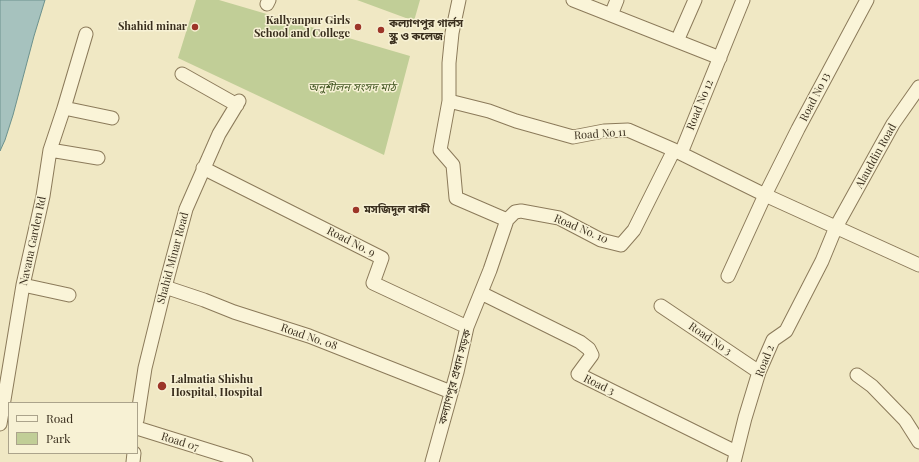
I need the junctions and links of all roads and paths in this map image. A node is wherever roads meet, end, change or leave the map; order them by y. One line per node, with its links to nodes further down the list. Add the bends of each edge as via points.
1 (459, 0): 13 (street, via 449,63)
2 (573, 0): 7 (street)
3 (617, 0): 7 (street)
4 (695, 0): 9 (street)
5 (743, 0): 10 (street, Road No 12)
6 (867, 0): 20 (street, Road No 13)
7 (611, 15): 9 (street)
8 (86, 34): 14 (street, Navana Garden Rd)
9 (678, 41): 10 (street)
10 (720, 58): 17 (street, Road No 12)
11 (182, 74): 19 (street, Shahid Minar Road, via 238,103 219,134)
12 (919, 87): 22 (street, Alauddin Road, via 893,124)
13 (449, 101): 17 (street, Road No 11, via 573,137 604,131 628,130); 21 (street, via 440,150 453,165 456,198)
14 (64, 108): 15 (street); 16 (street, Navana Garden Rd)
15 (112, 118)
16 (50, 150): 18 (street); 25 (street, Navana Garden Rd, via 43,196)
17 (677, 151): 20 (street, Road No 11); 21 (street, Road No. 10, via 634,230 621,245 601,240 559,218 521,211 515,212)
18 (98, 158)
19 (203, 168): 26 (street, Shahid Minar Road, via 186,209); 30 (street, Road No. 9, via 382,258 373,283)
20 (765, 195): 22 (street, Road No 11); 24 (street)
21 (507, 220): 27 (street, কল্যাণপুর প্রধান সড়ক)
22 (836, 227): 23 (street, Road No 11); 31 (street, Road 2, via 822,261 786,331 773,340)
23 (919, 265)
24 (728, 276)
25 (23, 285): 28 (street); 33 (street, Navana Garden Rd)
26 (165, 287): 34 (street, Road No. 08, via 309,336); 35 (street, Shahid Minar Road, via 145,368)
27 (481, 294): 30 (street, কল্যাণপুর প্রধান সড়ক); 39 (street, Road 3, via 580,342 592,355 578,374)
28 (69, 295)
29 (661, 306): 31 (street, Road No 3)
30 (467, 327): 34 (street, কল্যাণপুর প্রধান সড়ক)
31 (759, 372): 39 (street, Road 2)
32 (857, 375): 38 (street, via 872,386 905,420)
33 (4, 377): 36 (street, Navana Garden Rd)
34 (452, 392): 41 (street, কল্যাণপুর প্রধান সড়ক)
35 (138, 414)
36 (0, 424)
37 (138, 428): 40 (street, Road 07)
38 (919, 442)
39 (735, 457)
40 (246, 462)
41 (432, 462)

